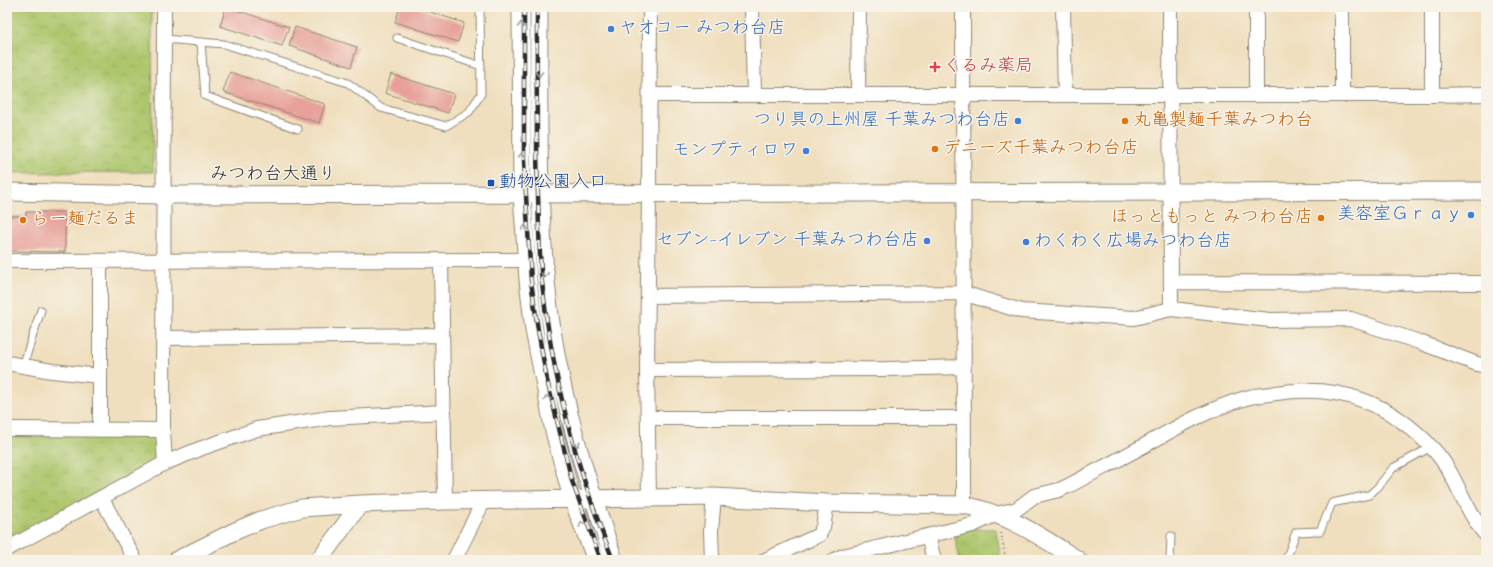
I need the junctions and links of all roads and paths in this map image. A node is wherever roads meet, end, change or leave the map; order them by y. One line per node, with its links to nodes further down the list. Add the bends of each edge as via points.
1 (164, 7): 15 (street)
2 (480, 7): 17 (lane)
3 (521, 7): 34 (street, one-way to 3)
4 (539, 7): 35 (street, one-way to 35)
5 (650, 7): 23 (street)
6 (752, 7): 24 (street)
7 (858, 7): 25 (street)
8 (963, 7): 26 (street)
9 (1063, 7): 18 (street)
10 (1170, 7): 19 (street)
11 (1256, 7): 20 (street)
12 (1342, 7): 21 (street)
13 (1432, 7): 27 (street)
14 (397, 38): 17 (lane)
15 (164, 39): 16 (lane); 36 (street)
16 (201, 42): 17 (lane, via 224,44 348,83 381,108 446,126 469,112 481,94); 28 (lane, via 206,96)
17 (481, 66)
18 (1065, 94): 19 (street); 26 (street)
19 (1171, 94): 20 (street); 33 (street)
20 (1256, 94): 21 (street)
21 (1342, 94): 27 (street)
22 (1486, 94): 27 (street)
23 (650, 95): 24 (street); 31 (street)
24 (754, 95): 25 (street)
25 (858, 95): 26 (street)
26 (962, 95): 32 (street)
27 (1432, 95)
28 (298, 129)
29 (1486, 191): 33 (street, みつわ台大通り)
30 (7, 192): 36 (street, みつわ台大通り)
31 (650, 193): 32 (street, みつわ台大通り); 35 (street, みつわ台大通り); 45 (street)
32 (962, 193): 33 (street, みつわ台大通り); 44 (street)
33 (1170, 193): 42 (street)
34 (522, 194): 35 (street, みつわ台大通り); 36 (street, みつわ台大通り); 37 (street, one-way to 34)
35 (540, 194): 68 (street, one-way to 68, via 546,281 555,344 571,424)
36 (165, 195): 40 (street)
37 (527, 260): 41 (street); 66 (street, one-way to 37, via 554,431 534,330)
38 (7, 261): 39 (street)
39 (100, 261): 40 (street); 55 (street)
40 (164, 261): 41 (street); 49 (street)
41 (441, 261): 48 (street)
42 (1171, 282): 43 (street); 46 (street)
43 (1486, 283)
44 (963, 293): 45 (street); 46 (street, via 1021,311 1134,318); 53 (street)
45 (648, 296): 54 (street)
46 (1171, 309): 52 (street, via 1270,320 1351,319)
47 (41, 310): 51 (lane)
48 (442, 335): 49 (street); 56 (street)
49 (164, 338): 61 (street)
50 (7, 363): 51 (street)
51 (23, 366): 55 (street)
52 (1486, 366)
53 (963, 367): 54 (street); 58 (street)
54 (647, 370): 57 (street)
55 (100, 376): 60 (street)
56 (444, 412): 63 (street, via 330,418 257,429); 70 (street)
57 (648, 418): 58 (street); 67 (street)
58 (963, 418): 73 (street)
59 (7, 429): 60 (street)
60 (100, 430): 61 (street)
61 (163, 430): 63 (street)
62 (1431, 447): 74 (street, via 1396,417 1358,398 1313,391 1258,396 1228,404 1203,415 1070,485 1034,496 1017,509); 75 (street, via 1448,469); 93 (lane, via 1393,468 1370,495 1332,503 1320,531 1296,532)
63 (165, 463): 65 (street)
64 (714, 497): 67 (street); 71 (street); 86 (street)
65 (102, 498): 78 (street); 80 (street)
66 (572, 498): 68 (street); 69 (street); 84 (street, one-way to 66)
67 (649, 498): 68 (street)
68 (593, 499): 85 (street)
69 (484, 500): 70 (street); 83 (street)
70 (445, 501): 72 (street)
71 (827, 503): 73 (street); 87 (street, via 819,535)
72 (360, 504): 81 (street, via 302,508 262,520); 82 (street)
73 (964, 505): 74 (street)
74 (1001, 516): 76 (street); 90 (path, via 1000,530); 91 (street, via 1030,529)
75 (1486, 535)
76 (928, 536): 79 (street); 89 (street)
77 (1171, 536): 92 (lane)
78 (7, 549)
79 (854, 557): 88 (street)
80 (135, 560)
81 (177, 560)
82 (319, 560)
83 (454, 560)
84 (596, 560)
85 (614, 560)
86 (712, 560)
87 (765, 560)
88 (835, 560)
89 (934, 560)
90 (1006, 560)
91 (1078, 560)
92 (1170, 560)
93 (1286, 560)

